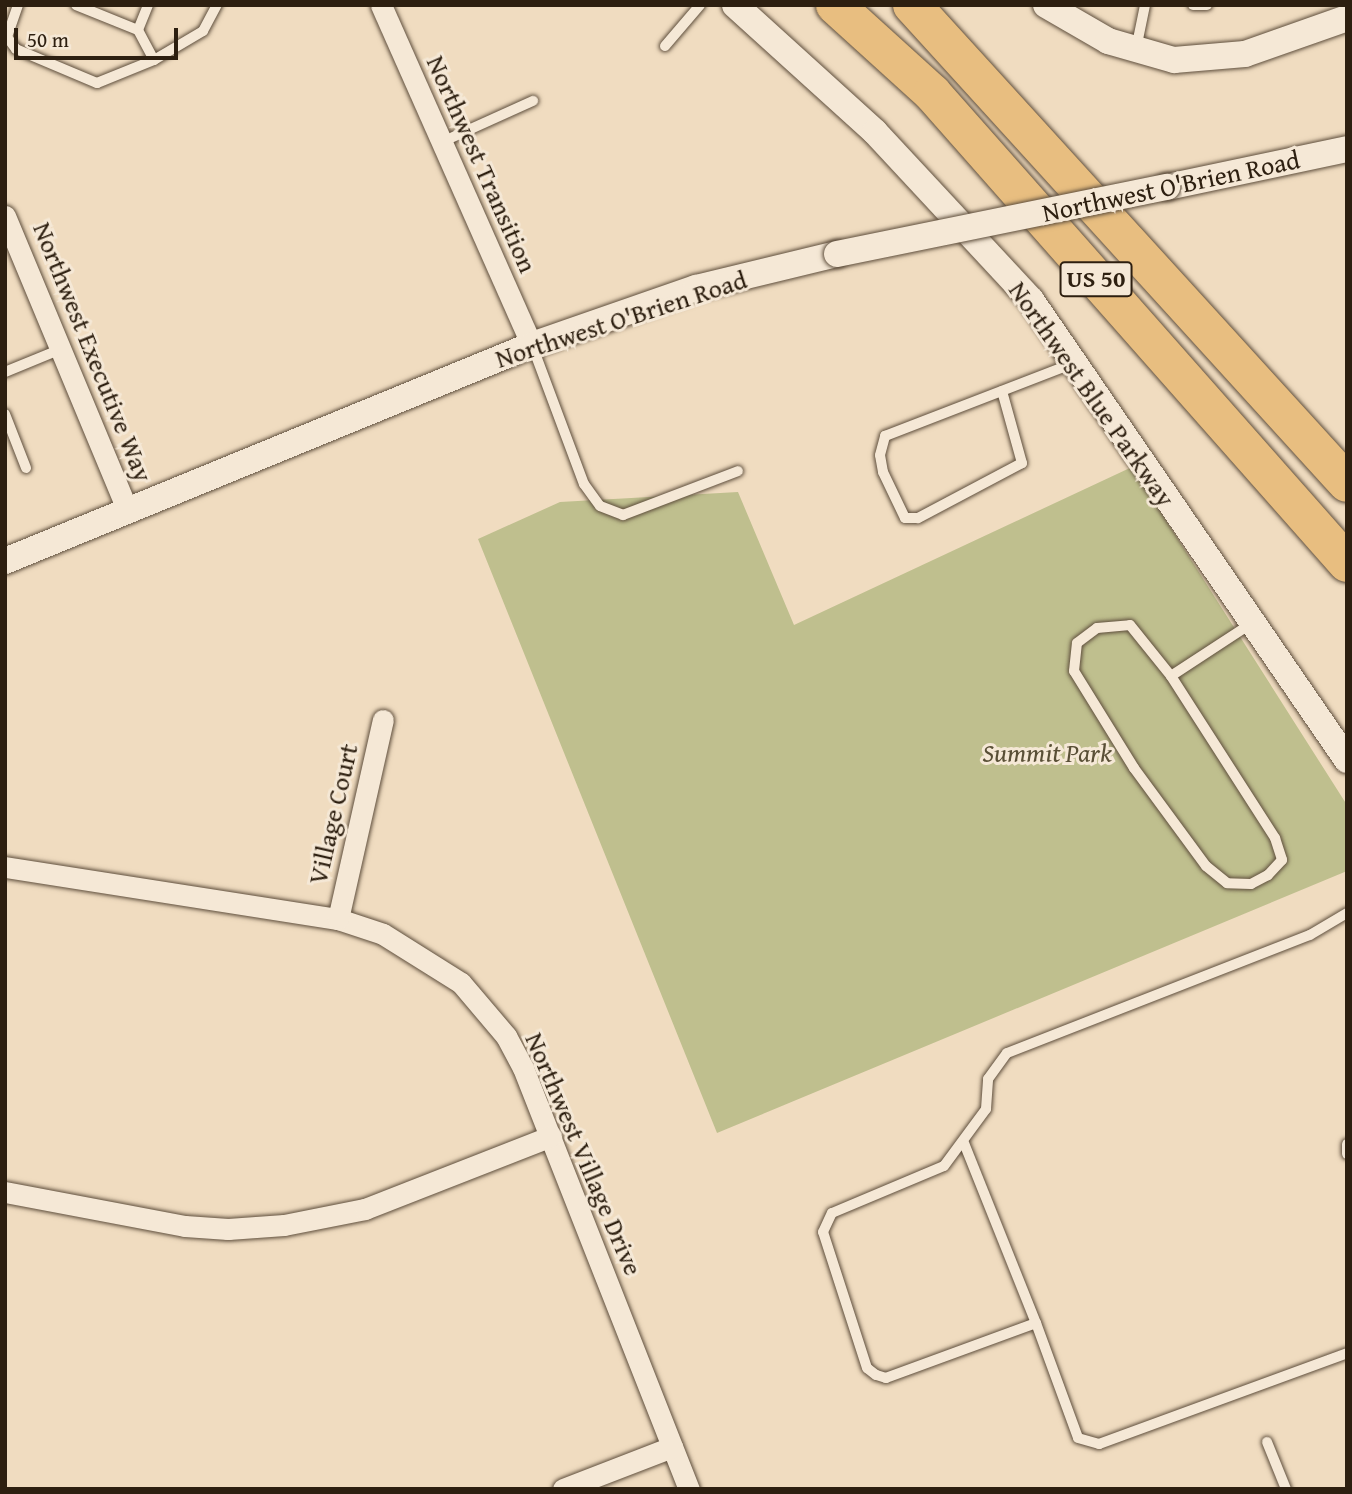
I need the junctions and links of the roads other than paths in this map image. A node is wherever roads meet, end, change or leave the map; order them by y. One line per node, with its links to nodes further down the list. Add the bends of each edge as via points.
1 (18, 5): 18 (lane, via 7,37 16,48 97,83)
2 (76, 5): 15 (lane)
3 (148, 5): 15 (lane)
4 (217, 5): 18 (lane, via 203,31)
5 (381, 5): 20 (street, Northwest Transition)
6 (700, 5): 16 (lane)
7 (735, 5): 25 (street, Northwest Blue Parkway, via 875,132 1031,300)
8 (835, 5): 34 (highway, US 50, via 932,93)
9 (912, 5): 31 (highway, US 50)
10 (1046, 5): 17 (street, via 1108,41)
11 (1145, 5): 17 (lane)
12 (1193, 5): 13 (lane)
13 (1207, 5)
14 (1347, 18): 17 (street, via 1245,54 1174,60)
15 (138, 30): 18 (lane)
16 (665, 46)
17 (1136, 49)
18 (154, 60)
19 (533, 101): 20 (lane)
20 (442, 142): 23 (street, Northwest Transition)
21 (1347, 149): 23 (street, Northwest O'Brien Road, bridge, via 837,254 696,288)
22 (5, 216): 24 (street, Northwest Executive Way)
23 (532, 345): 30 (lane, via 584,484 600,506 623,515); 32 (street, Northwest O'Brien Road)
24 (64, 348): 26 (lane); 32 (street, Northwest Executive Way)
25 (1074, 363): 27 (lane); 35 (street, Northwest Blue Parkway)
26 (5, 372)
27 (1002, 391): 27 (lane, via 885,436 880,455 883,472 905,518 918,518 1022,463)
28 (5, 414): 29 (lane)
29 (26, 468)
30 (738, 471)
31 (1347, 483)
32 (127, 509): 33 (street, Northwest O'Brien Road)
33 (5, 561)
34 (1347, 563)
35 (1252, 623): 36 (lane); 38 (street, Northwest Blue Parkway)
36 (1171, 676): 36 (lane, via 1130,625 1097,628 1077,643 1074,671 1150,789 1206,866 1227,883 1251,884 1268,876 1282,860 1275,838)
37 (383, 720): 41 (street, Village Court)
38 (1347, 760)
39 (5, 867): 41 (street, Northwest Village Drive)
40 (1347, 914): 43 (lane, via 1310,935 1007,1053 993,1066 986,1109)
41 (338, 919): 42 (street, Northwest Village Drive, via 383,934 461,983 506,1036)
42 (551, 1136): 46 (street, via 365,1209 284,1225 185,1226); 50 (street, Northwest Village Drive)
43 (964, 1143): 47 (lane); 47 (lane, via 929,1175 832,1213 825,1220 823,1232 867,1368 886,1378)
44 (1347, 1144): 45 (lane)
45 (1347, 1154)
46 (5, 1192)
47 (1036, 1323): 48 (lane, via 1078,1438 1099,1444)
48 (1347, 1353)
49 (1267, 1442): 53 (lane)
50 (672, 1447): 51 (street); 52 (street, Northwest Village Drive)
51 (563, 1489)
52 (689, 1489)
53 (1286, 1489)

